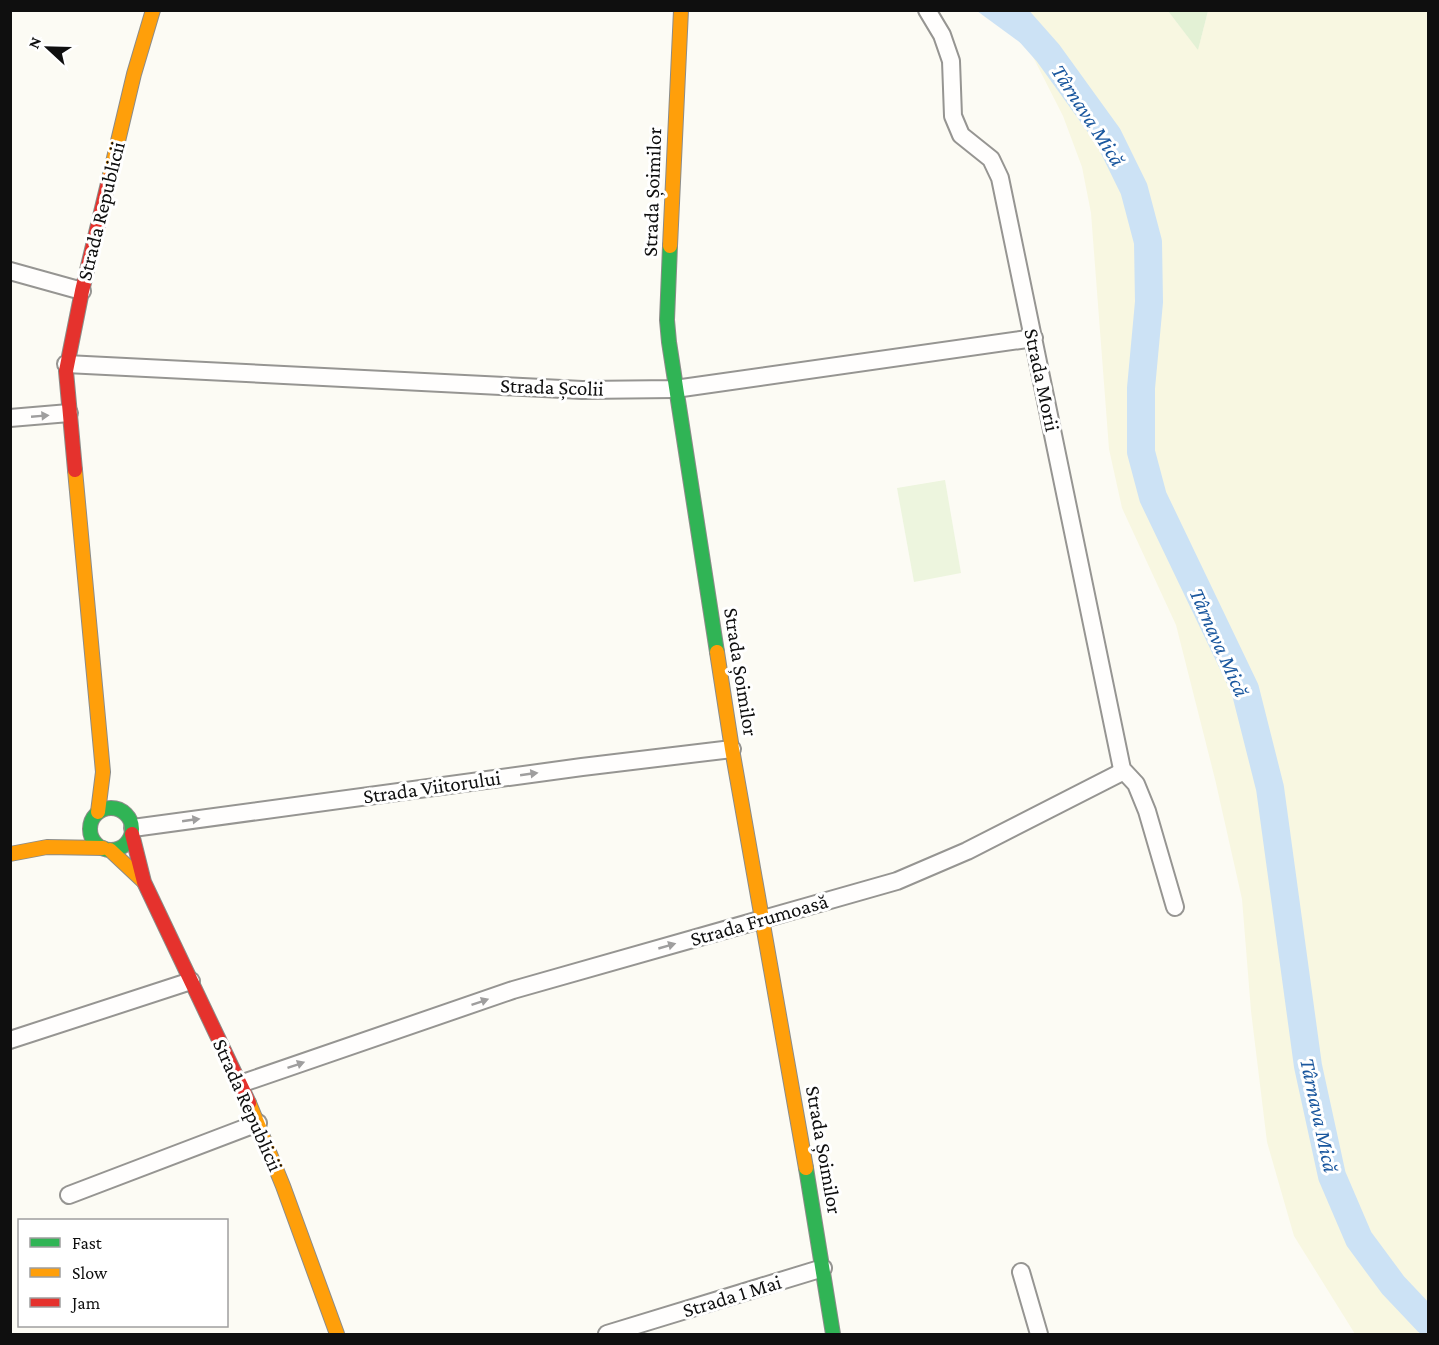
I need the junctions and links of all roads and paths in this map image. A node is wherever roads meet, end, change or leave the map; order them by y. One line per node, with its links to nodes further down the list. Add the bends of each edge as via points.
1 (153, 10): 5 (main road, Strada Republicii)
2 (681, 10): 8 (main road, Strada Șoimilor, via 667,320)
3 (927, 10): 6 (street, Strada Morii, via 951,61 953,116 961,135 991,159 1000,178)
4 (10, 271): 5 (street)
5 (81, 291): 7 (main road, Strada Republicii)
6 (1034, 338): 8 (street, Strada Școlii); 12 (street, Strada Morii)
7 (66, 364): 8 (street, Strada Școlii, via 582,390); 9 (main road, Strada Republicii)
8 (675, 389): 11 (main road, Strada Șoimilor)
9 (69, 413): 10 (street, one-way to 9); 13 (main road, Strada Republicii)
10 (10, 418)
11 (732, 749): 16 (street, Strada Viitorului, one-way to 11, via 582,766); 22 (main road, Strada Șoimilor)
12 (1122, 769): 21 (street, via 1136,784 1147,811); 22 (street, Strada Frumoasă, via 935,866 897,881)
13 (103, 772): 14 (main road, Strada Republicii); 15 (main road, Strada Republicii)
14 (123, 811): 15 (main road, via 110,807); 16 (main road, via 131,821)
15 (94, 818): 17 (main road, via 79,831); 18 (main road, via 92,838)
16 (132, 831): 18 (main road, via 124,846); 20 (main road, Strada Republicii)
17 (47, 847): 18 (main road); 19 (main road)
18 (106, 849): 20 (main road, Strada Republicii)
19 (10, 854)
20 (144, 882): 23 (main road, Strada Republicii)
21 (1175, 907)
22 (760, 919): 25 (street, Strada Frumoasă, one-way to 22, via 513,990); 28 (main road, Strada Șoimilor)
23 (191, 981): 24 (street); 25 (main road, Strada Republicii)
24 (10, 1040)
25 (240, 1084): 26 (main road, Strada Republicii)
26 (258, 1123): 27 (street); 30 (main road, Strada Republicii)
27 (69, 1195)
28 (823, 1268): 31 (street, Strada 1 Mai); 32 (main road, Strada Șoimilor)
29 (1021, 1272): 33 (street)
30 (337, 1335)
31 (607, 1335)
32 (832, 1335)
33 (1039, 1335)

